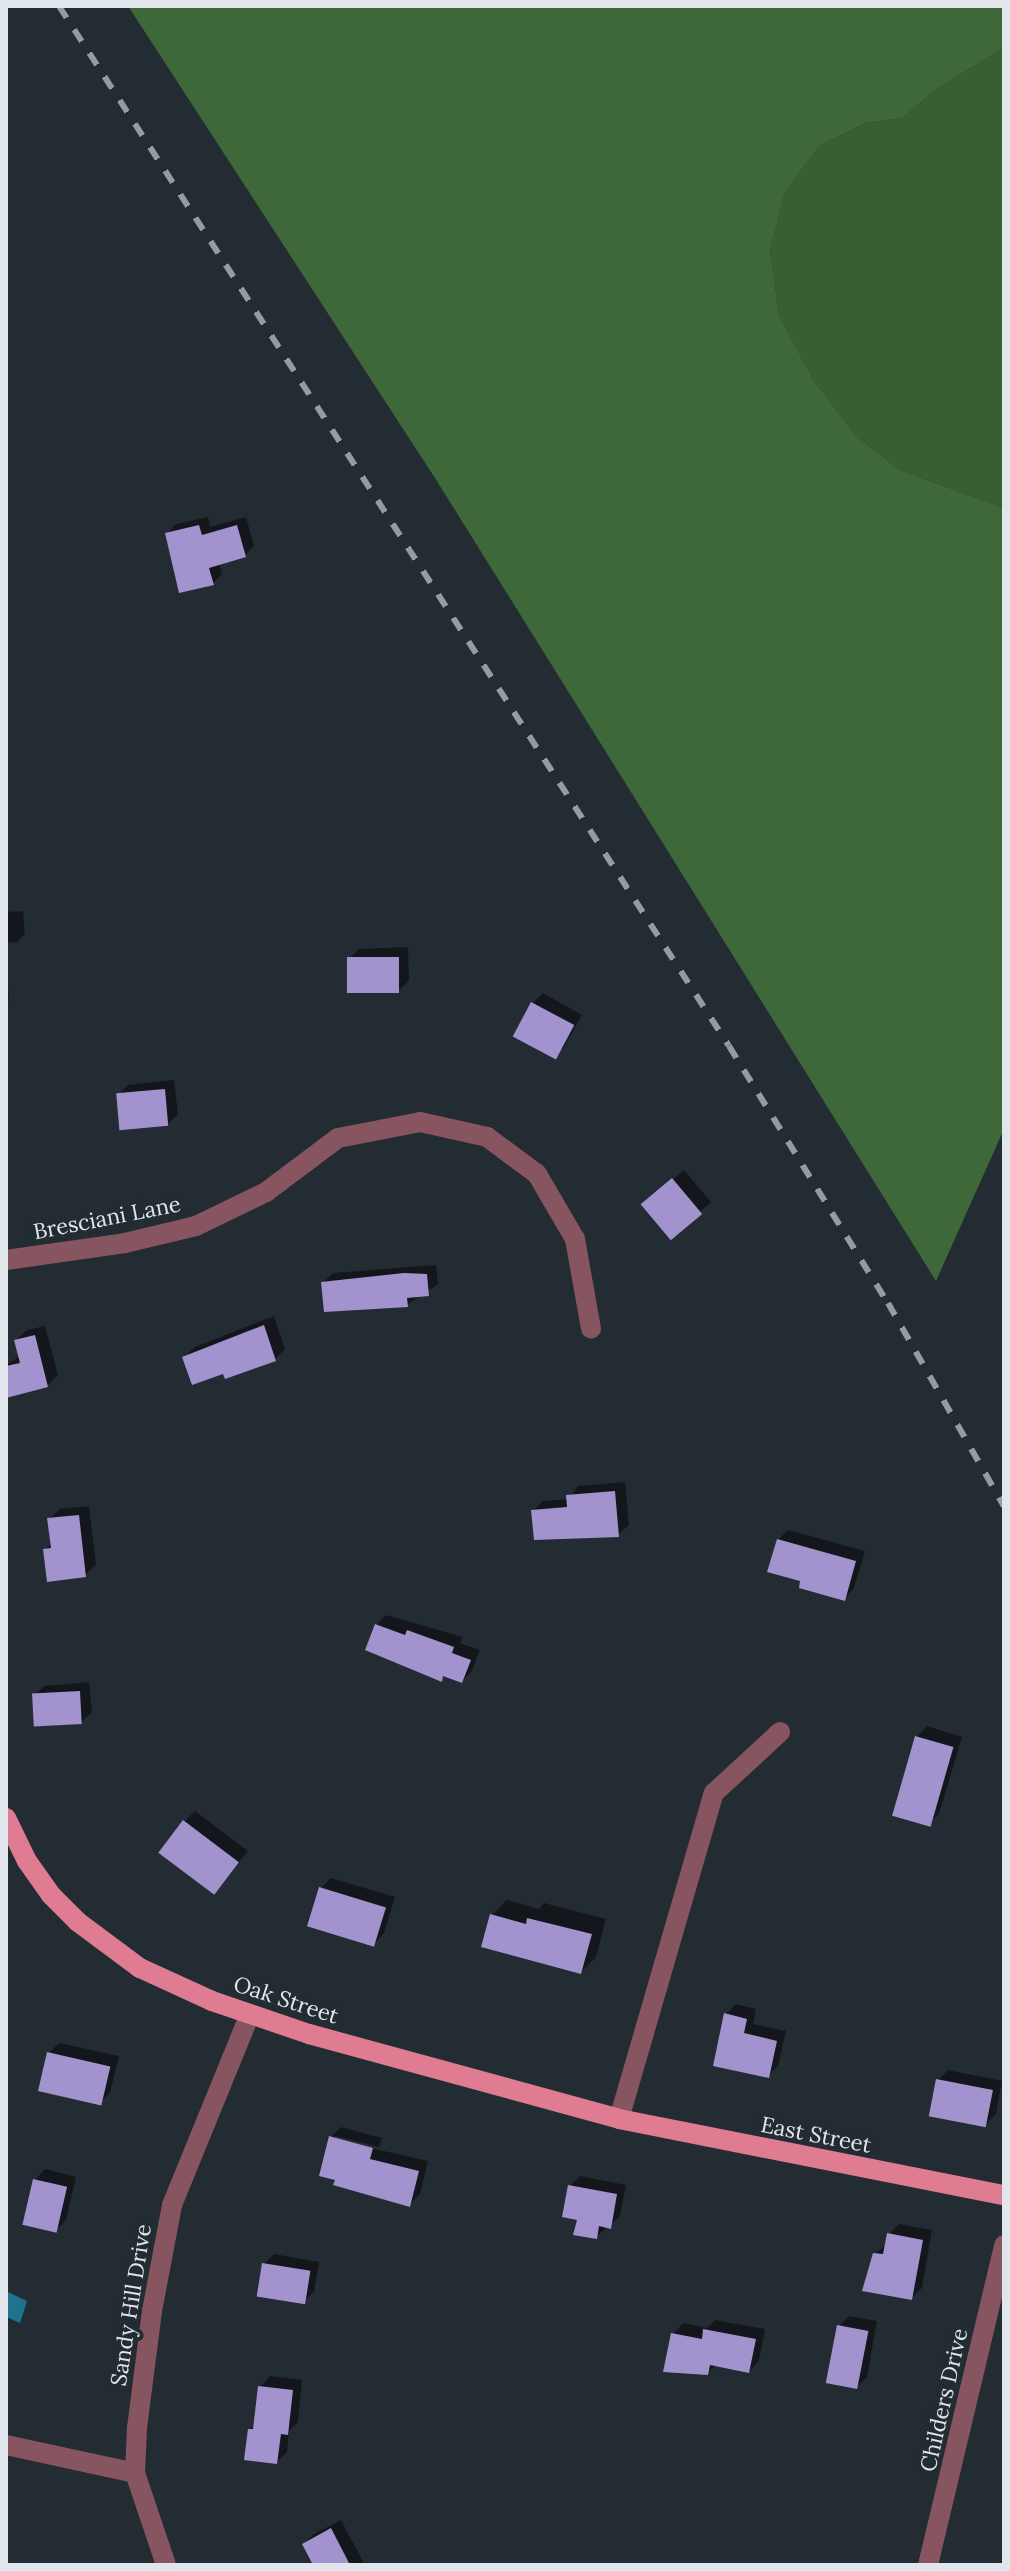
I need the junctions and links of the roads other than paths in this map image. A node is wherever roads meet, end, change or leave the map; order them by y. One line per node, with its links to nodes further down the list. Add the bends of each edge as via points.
1 (6, 1260): 2 (street, Bresciani Lane, via 125,1243 196,1226 266,1192 338,1138 420,1122 487,1137 537,1174 575,1239)
2 (591, 1329)
3 (780, 1732): 6 (street, via 714,1793)
4 (6, 1818): 5 (main road, Oak Street, via 27,1861 78,1922 140,1968)
5 (250, 2014): 6 (main road, Oak Street); 10 (street, Sandy Hill Drive, via 163,2239)
6 (619, 2119): 7 (main road, East Street)
7 (1004, 2195)
8 (1004, 2245): 12 (street, Childers Drive)
9 (6, 2445): 10 (street)
10 (135, 2473): 11 (street, Sandy Hill Drive)
11 (166, 2565)
12 (928, 2565)

